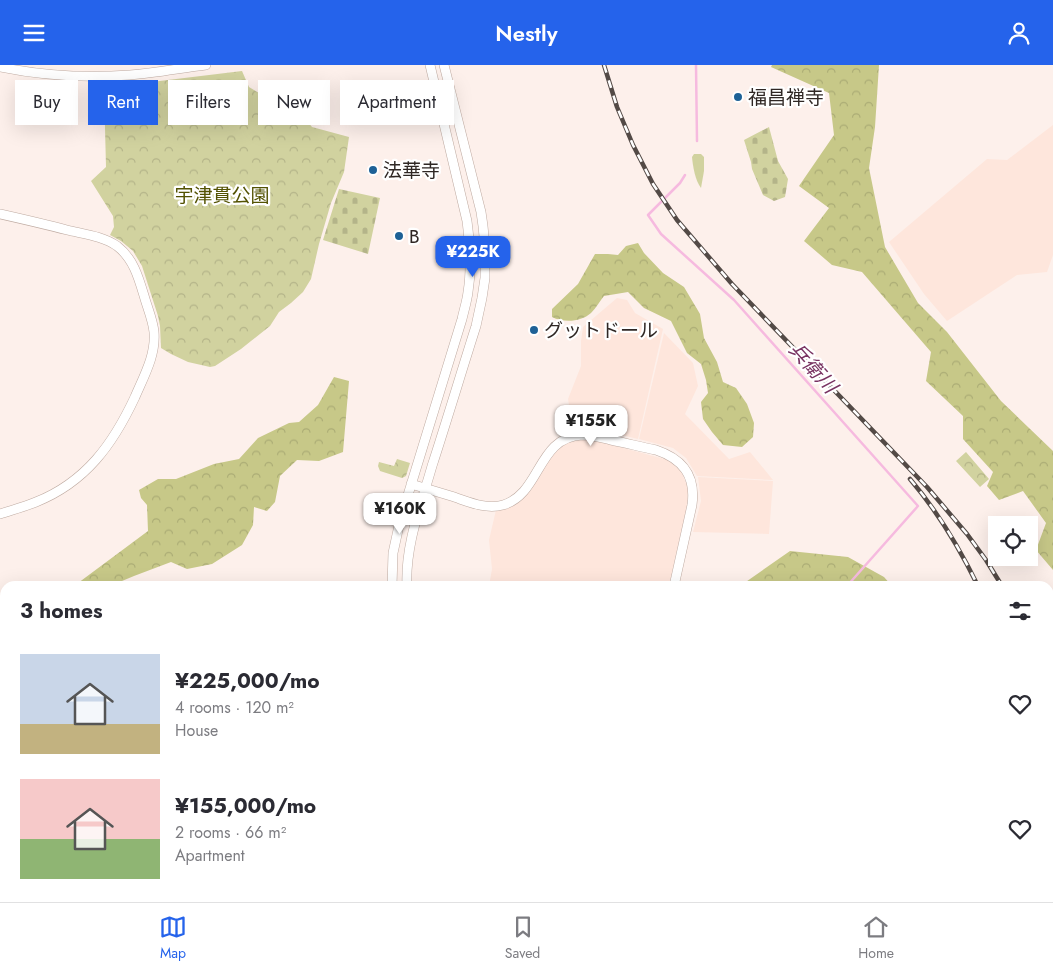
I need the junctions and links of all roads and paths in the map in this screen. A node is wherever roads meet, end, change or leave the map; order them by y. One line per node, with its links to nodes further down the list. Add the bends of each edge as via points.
1 (206, 65): 4 (street, via 100,76 52,75)
2 (430, 65): 6 (street, via 467,221 470,274 462,319)
3 (444, 65): 7 (street, via 481,211 486,263 479,312)
4 (0, 67)
5 (0, 213): 8 (street, via 99,237 122,250 136,271 153,325 154,340 150,362 126,417 96,460 60,490 37,502)
6 (411, 484): 7 (street); 9 (street, via 395,542)
7 (426, 489): 10 (street, via 411,539); 11 (street, via 479,505 502,505 523,493 547,453 571,437 596,436 656,450 674,458 687,473 692,487 692,505)
8 (0, 514)
9 (392, 581)
10 (407, 581)
11 (675, 581)

